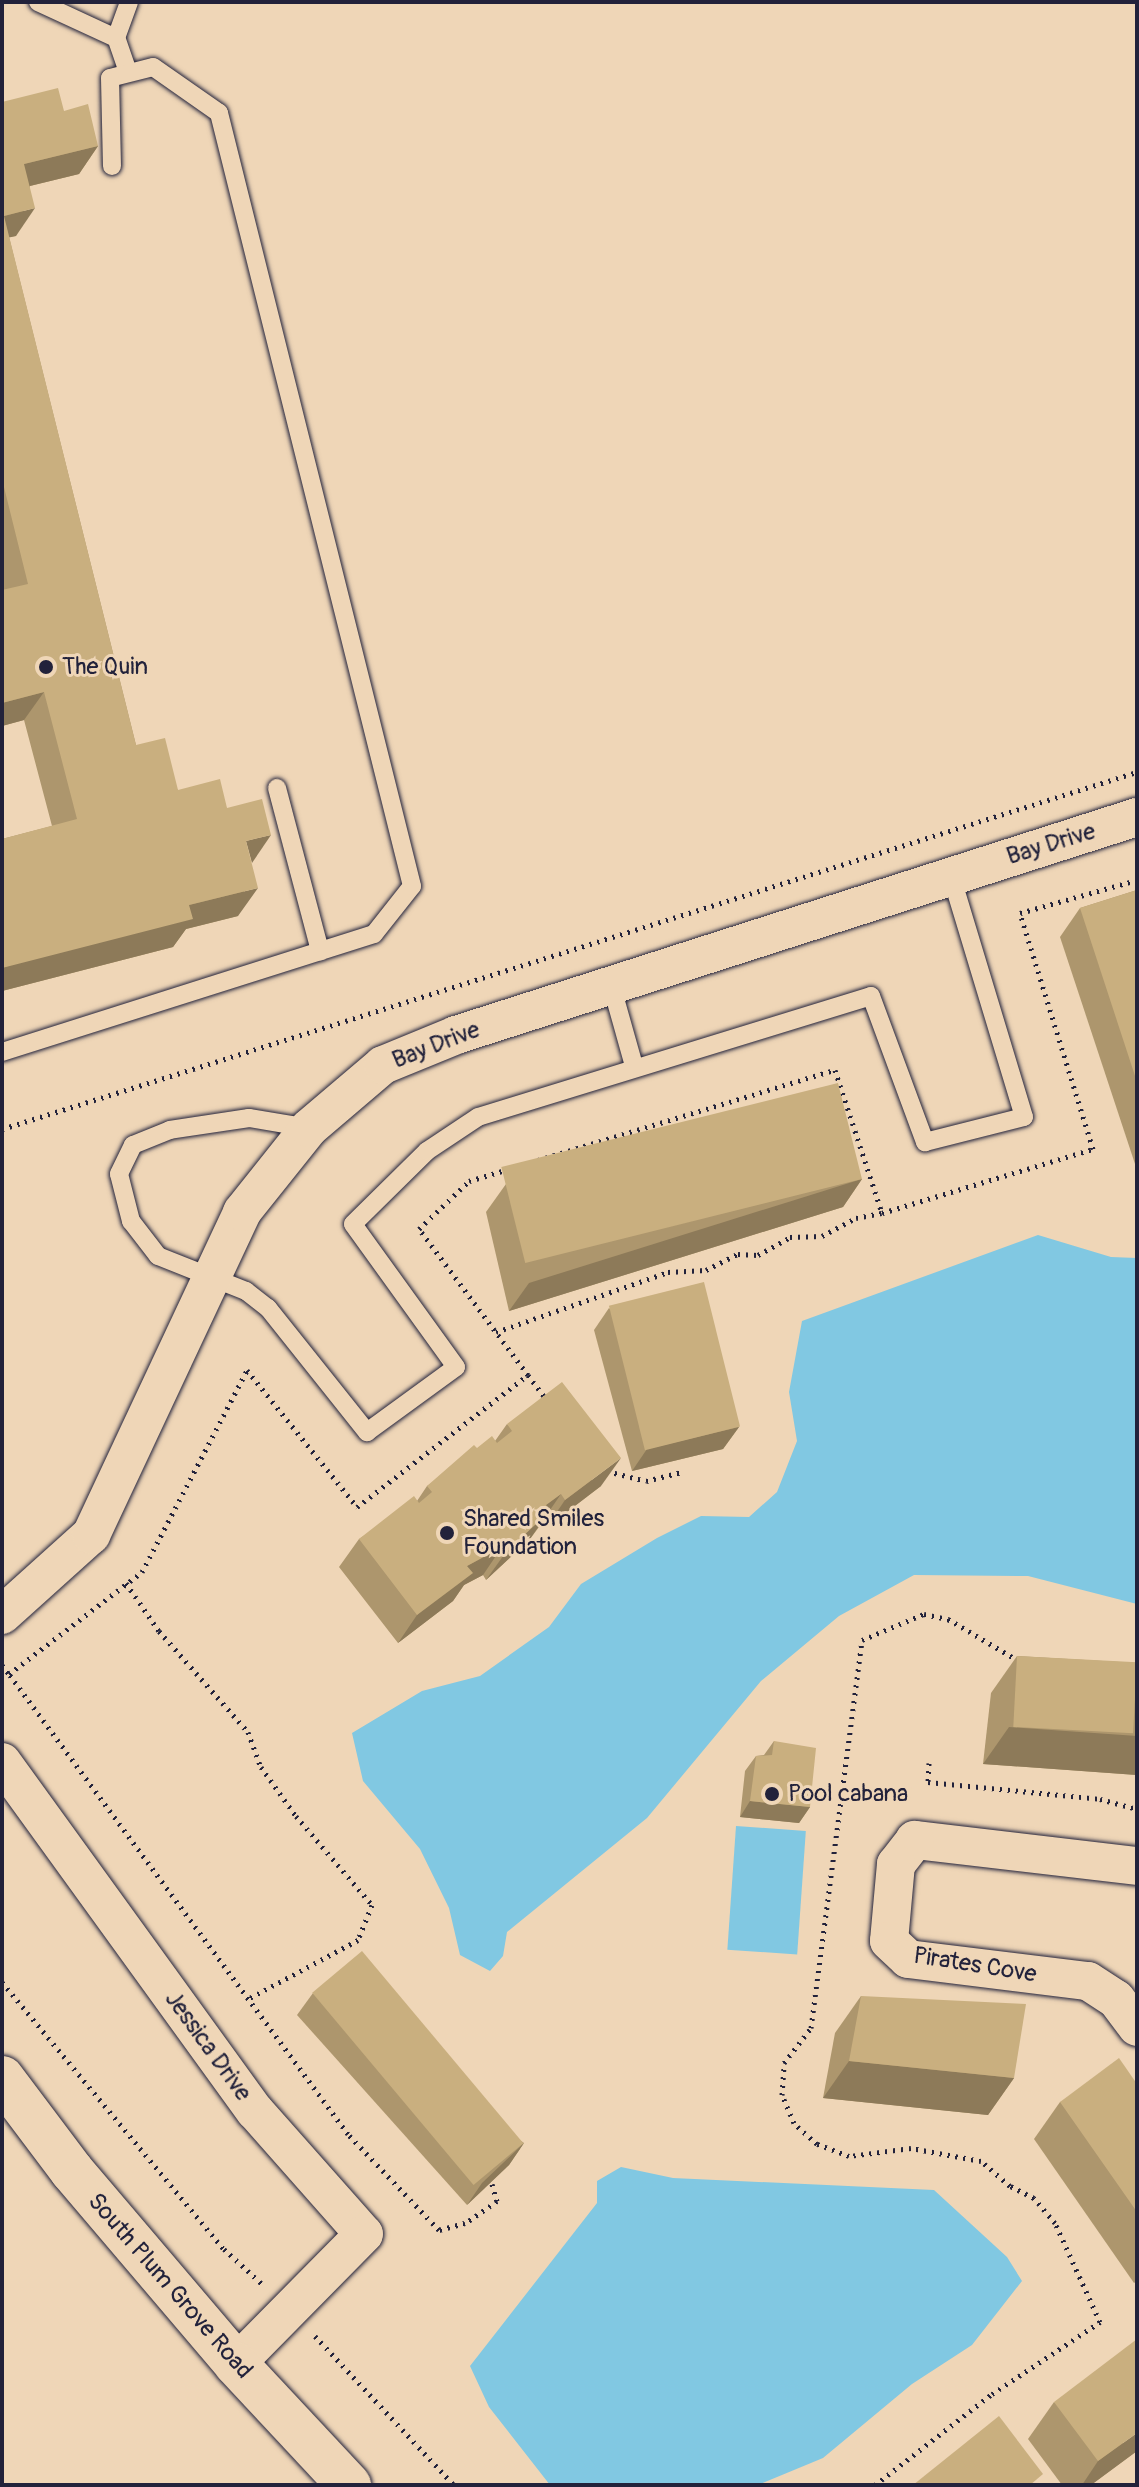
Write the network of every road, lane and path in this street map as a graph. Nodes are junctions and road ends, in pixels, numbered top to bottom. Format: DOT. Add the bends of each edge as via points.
graph roads {
  1 [pos="38,2"];
  2 [pos="129,2"];
  3 [pos="116,38"];
  4 [pos="128,72"];
  5 [pos="112,166"];
  6 [pos="1137,772"];
  7 [pos="277,788"];
  8 [pos="1137,817"];
  9 [pos="951,875"];
  10 [pos="1137,880"];
  11 [pos="320,951"];
  12 [pos="611,984"];
  13 [pos="2,1052"];
  14 [pos="634,1066"];
  15 [pos="309,1128"];
  16 [pos="2,1129"];
  17 [pos="882,1213"];
  18 [pos="214,1282"];
  19 [pos="496,1332"];
  20 [pos="528,1375"];
  21 [pos="557,1410"];
  22 [pos="599,1463"];
  23 [pos="682,1472"];
  24 [pos="126,1583"];
  25 [pos="2,1615"];
  26 [pos="1025,1664"];
  27 [pos="2,1665"];
  28 [pos="9,1674"];
  29 [pos="2,1762"];
  30 [pos="929,1763"];
  31 [pos="1137,1809"];
  32 [pos="1137,1866"];
  33 [pos="2,1982"];
  34 [pos="248,1999"];
  35 [pos="1137,2027"];
  36 [pos="2,2078"];
  37 [pos="492,2184"];
  38 [pos="290,2311"];
  39 [pos="236,2364"];
  40 [pos="349,2485"];
  41 [pos="454,2485"];
  42 [pos="875,2485"];
  1 -- 3 [label="lane"];
  2 -- 3 [label="lane"];
  3 -- 4 [label="lane"];
  4 -- 5 [label="lane" via="110,78"];
  4 -- 11 [label="lane" via="153,67 219,113 412,886 374,934"];
  6 -- 16 [label="path"];
  7 -- 11 [label="lane"];
  8 -- 9 [label="street, Bay Drive"];
  9 -- 12 [label="street, Bay Drive"];
  9 -- 14 [label="lane" via="1024,1117 925,1142 871,996"];
  10 -- 17 [label="path" via="1020,913 1093,1149"];
  11 -- 13 [label="lane"];
  12 -- 14 [label="lane"];
  12 -- 15 [label="street, Bay Drive" via="383,1065"];
  14 -- 18 [label="lane" via="478,1117 427,1151 353,1224 456,1367 367,1432 268,1308 246,1291"];
  15 -- 18 [label="street, Bay Drive" via="242,1212"];
  15 -- 18 [label="lane" via="249,1118 170,1130 133,1145 119,1174 131,1221 158,1256"];
  17 -- 19 [label="path" via="856,1218 822,1236 790,1237 758,1255 738,1254 706,1270 668,1272 634,1288 588,1298 557,1315"];
  17 -- 19 [label="path" via="835,1070 469,1181 419,1229"];
  18 -- 25 [label="street, Bay Drive" via="91,1535"];
  19 -- 20 [label="path"];
  20 -- 21 [label="path"];
  20 -- 24 [label="path" via="357,1507 247,1370 142,1572"];
  22 -- 23 [label="path" via="608,1473 646,1481"];
  24 -- 28 [label="path"];
  24 -- 34 [label="path" via="159,1631 248,1732 261,1767 296,1816 372,1905 358,1940"];
  26 -- 42 [label="path" via="948,1619 924,1614 862,1640 811,2028 784,2063 782,2095 794,2123 817,2144 849,2156 911,2148 981,2161 1034,2198 1055,2223 1100,2322 992,2394"];
  27 -- 28 [label="path"];
  28 -- 34 [label="path"];
  29 -- 38 [label="street, Jessica Drive" via="255,2111 364,2234"];
  30 -- 31 [label="path" via="928,1782 1100,1799"];
  32 -- 35 [label="street, Pirates Cove" via="915,1840 896,1864 889,1941 908,1959 1088,1981 1116,1999"];
  33 -- 38 [label="path" via="224,2249"];
  34 -- 37 [label="path" via="348,2134 439,2230 465,2223 497,2201"];
  36 -- 39 [label="street, South Plum Grove Road" via="72,2171"];
  38 -- 39 [label="street"];
  38 -- 41 [label="path"];
  39 -- 40 [label="street, South Plum Grove Road"];
}
